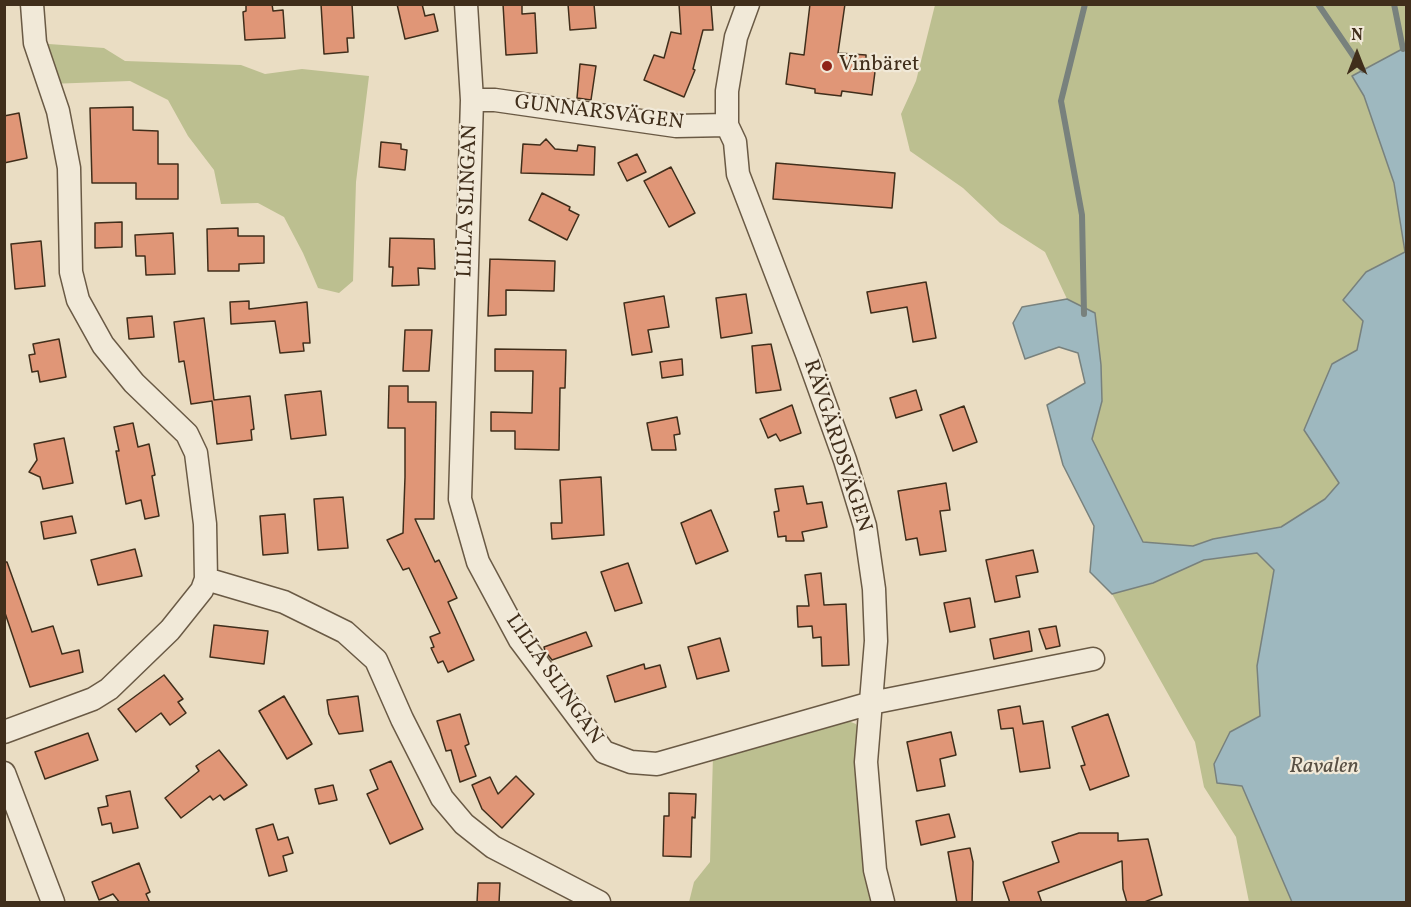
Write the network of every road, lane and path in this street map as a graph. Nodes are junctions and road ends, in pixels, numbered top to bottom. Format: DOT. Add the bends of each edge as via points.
graph roads {
  1 [pos="32,4"];
  2 [pos="466,4"];
  3 [pos="748,4"];
  4 [pos="472,100"];
  5 [pos="727,125"];
  6 [pos="206,579"];
  7 [pos="1093,659"];
  8 [pos="871,703"];
  9 [pos="4,732"];
  10 [pos="4,773"];
  11 [pos="591,901"];
  12 [pos="53,903"];
  13 [pos="883,903"];
  1 -- 6 [label="street" via="35,43 65,142 71,272 78,300 103,345 134,383 187,434 196,453 205,524"];
  2 -- 4 [label="street, LILLA SLINGAN"];
  3 -- 5 [label="street, RÄVGÄRDSVÄGEN" via="736,37 727,91"];
  4 -- 5 [label="street, GUNNARSVÄGEN" via="676,126"];
  4 -- 8 [label="street, LILLA SLINGAN" via="460,500 478,562 520,640 604,752 637,764 657,764"];
  5 -- 8 [label="street, RÄVGÄRDSVÄGEN" via="735,142 738,174 841,449 865,526 876,641"];
  6 -- 9 [label="street" via="202,590 170,630 109,689 93,699"];
  6 -- 11 [label="street" via="284,602 345,632 376,660 442,798 464,824 492,847"];
  7 -- 8 [label="street, LILLA SLINGAN"];
  8 -- 13 [label="street, RÄVGÄRDSVÄGEN" via="866,762 875,870"];
  10 -- 12 [label="street"];
}
